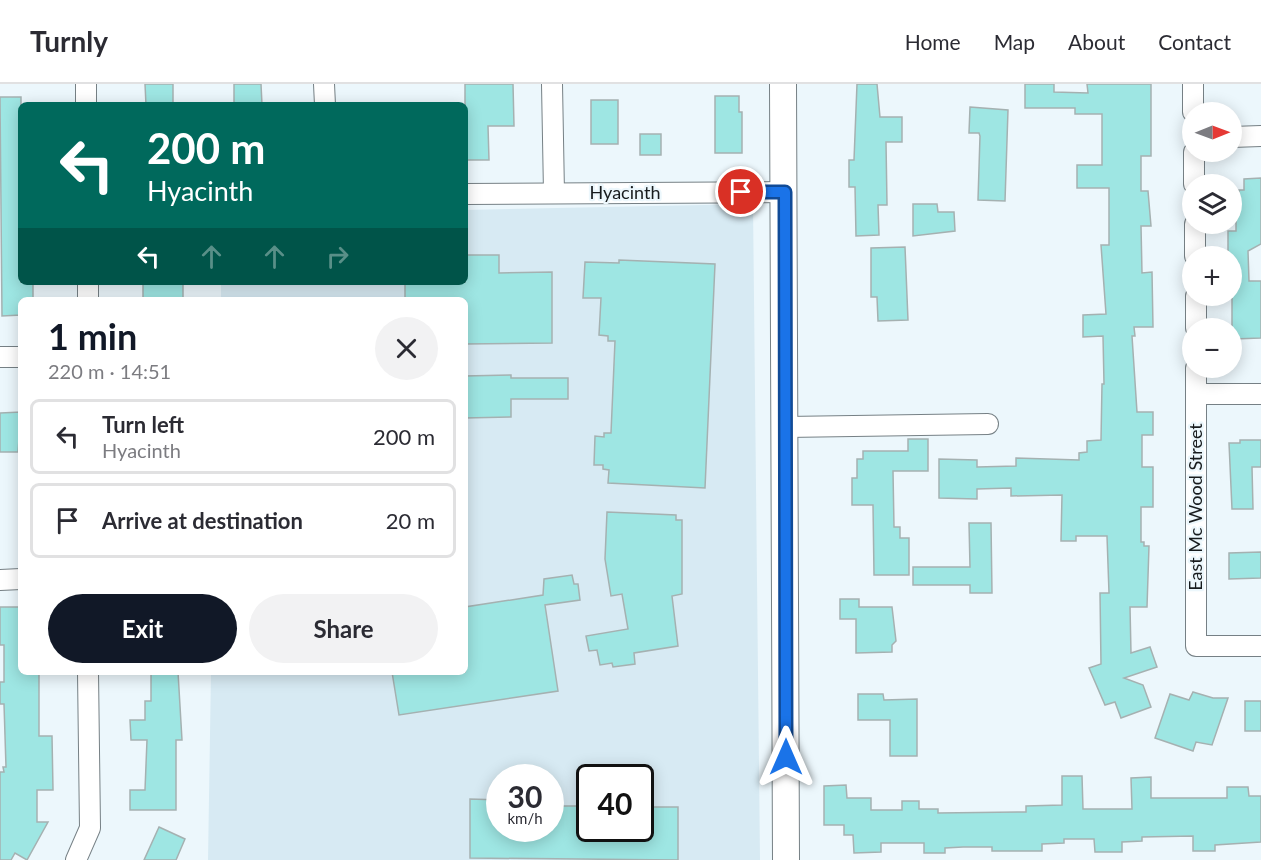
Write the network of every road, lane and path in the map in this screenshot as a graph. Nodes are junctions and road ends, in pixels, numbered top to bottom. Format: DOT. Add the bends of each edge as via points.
graph roads {
  1 [pos="86,84"];
  2 [pos="324,84"];
  3 [pos="552,84"];
  4 [pos="783,84"];
  5 [pos="1193,84"];
  6 [pos="86,102"];
  7 [pos="325,102"];
  8 [pos="1193,102"];
  9 [pos="1261,136"];
  10 [pos="1242,137"];
  11 [pos="785,192"];
  12 [pos="554,193"];
  13 [pos="468,194"];
  14 [pos="0,357"];
  15 [pos="18,357"];
  16 [pos="1196,378"];
  17 [pos="1197,394"];
  18 [pos="1261,394"];
  19 [pos="988,424"];
  20 [pos="786,427"];
  21 [pos="18,579"];
  22 [pos="0,580"];
  23 [pos="1261,646"];
  24 [pos="88,675"];
  25 [pos="76,860"];
  26 [pos="786,860"];
  1 -- 6 [label="street"];
  2 -- 7 [label="street"];
  3 -- 12 [label="street"];
  4 -- 11 [label="street"];
  5 -- 8 [label="street"];
  9 -- 10 [label="street"];
  11 -- 12 [label="street, Hyacinth"];
  11 -- 20 [label="street"];
  12 -- 13 [label="street, Hyacinth"];
  14 -- 15 [label="street"];
  16 -- 17 [label="street, East Mc Wood Street"];
  17 -- 18 [label="street"];
  17 -- 23 [label="street, East Mc Wood Street" via="1196,646"];
  19 -- 20 [label="street"];
  20 -- 26 [label="street"];
  21 -- 22 [label="street"];
  24 -- 25 [label="street" via="90,828"];
}
